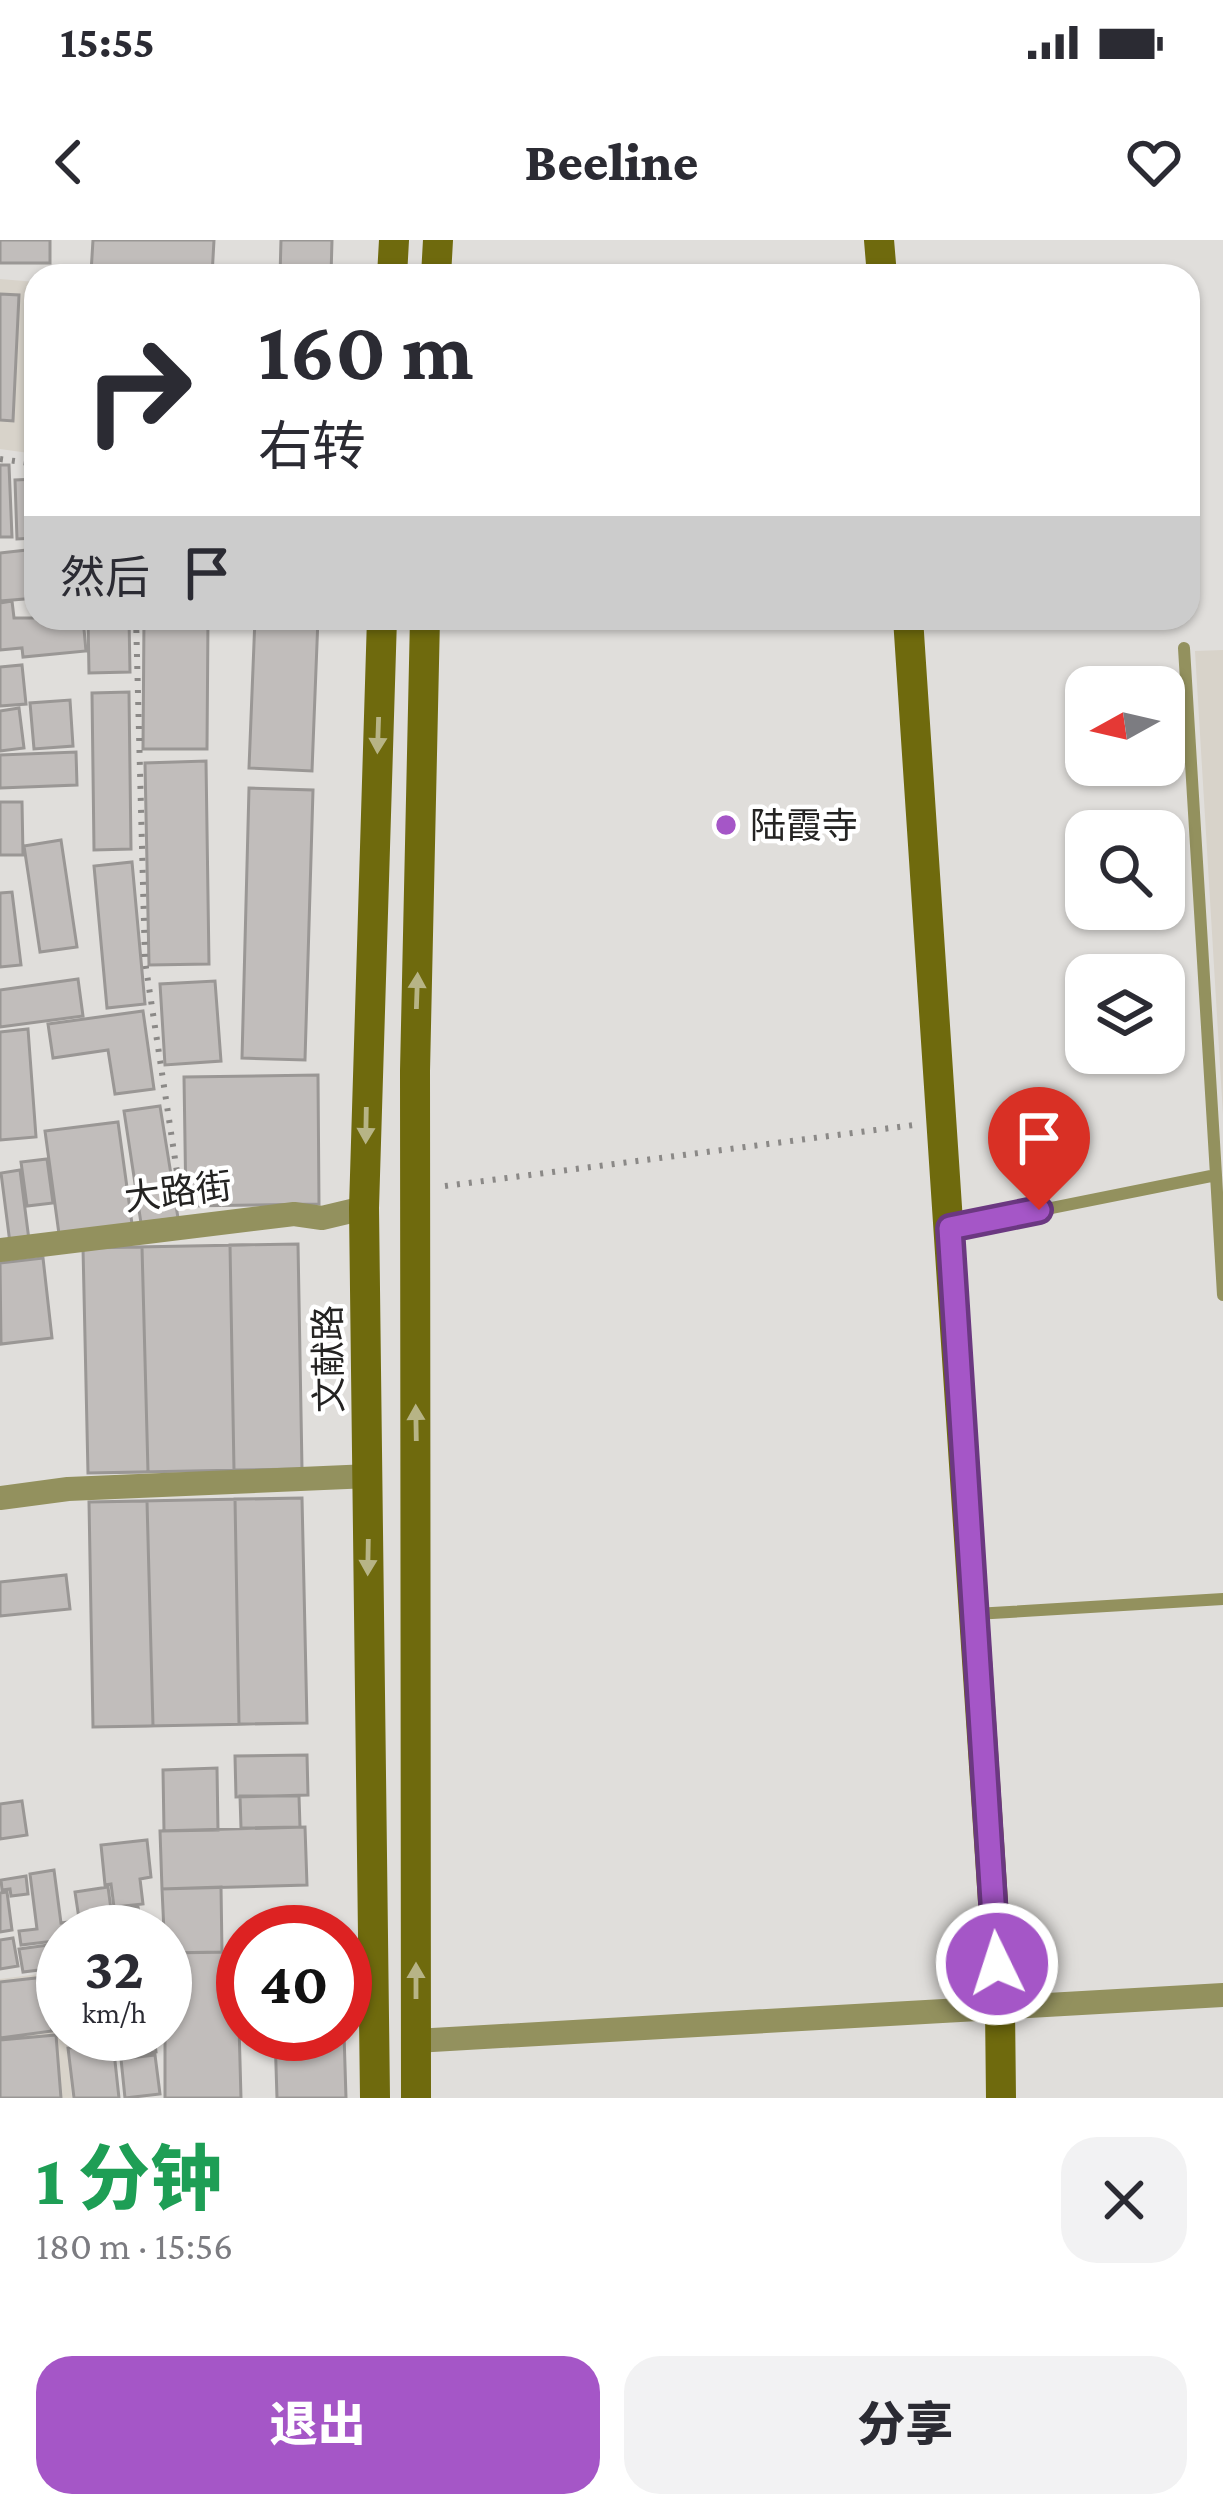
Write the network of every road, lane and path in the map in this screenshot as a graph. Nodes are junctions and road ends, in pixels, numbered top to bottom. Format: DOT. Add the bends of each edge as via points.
graph roads {
  1 [pos="136,630"];
  2 [pos="382,630"];
  3 [pos="425,630"];
  4 [pos="909,630"];
  5 [pos="1184,647"];
  6 [pos="941,1121"];
  7 [pos="1216,1175"];
  8 [pos="415,1190"];
  9 [pos="364,1208"];
  10 [pos="185,1226"];
  11 [pos="950,1228"];
  12 [pos="0,1250"];
  13 [pos="1223,1295"];
  14 [pos="370,1476"];
  15 [pos="0,1498"];
  16 [pos="1223,1598"];
  17 [pos="975,1614"];
  18 [pos="1223,1995"];
  19 [pos="1000,2008"];
  20 [pos="415,2041"];
  21 [pos="375,2098"];
  22 [pos="416,2098"];
  23 [pos="1001,2098"];
  1 -- 10 [label="path" via="145,961"];
  2 -- 9 [label="main road, 文献路, one-way"];
  8 -- 3 [label="main road, one-way"];
  4 -- 6 [label="main road"];
  5 -- 7 [label="lane"];
  6 -- 8 [label="path"];
  6 -- 11 [label="main road"];
  7 -- 11 [label="lane"];
  7 -- 13 [label="lane"];
  20 -- 8 [label="main road, one-way"];
  9 -- 10 [label="street, 大路街"];
  9 -- 14 [label="main road, 文献路"];
  10 -- 12 [label="street, 大路街"];
  11 -- 17 [label="main road"];
  14 -- 15 [label="street"];
  14 -- 21 [label="main road, 文献路, one-way"];
  16 -- 17 [label="lane"];
  17 -- 19 [label="main road"];
  18 -- 19 [label="street"];
  19 -- 20 [label="street"];
  19 -- 23 [label="main road"];
  20 -- 22 [label="main road"];
}
